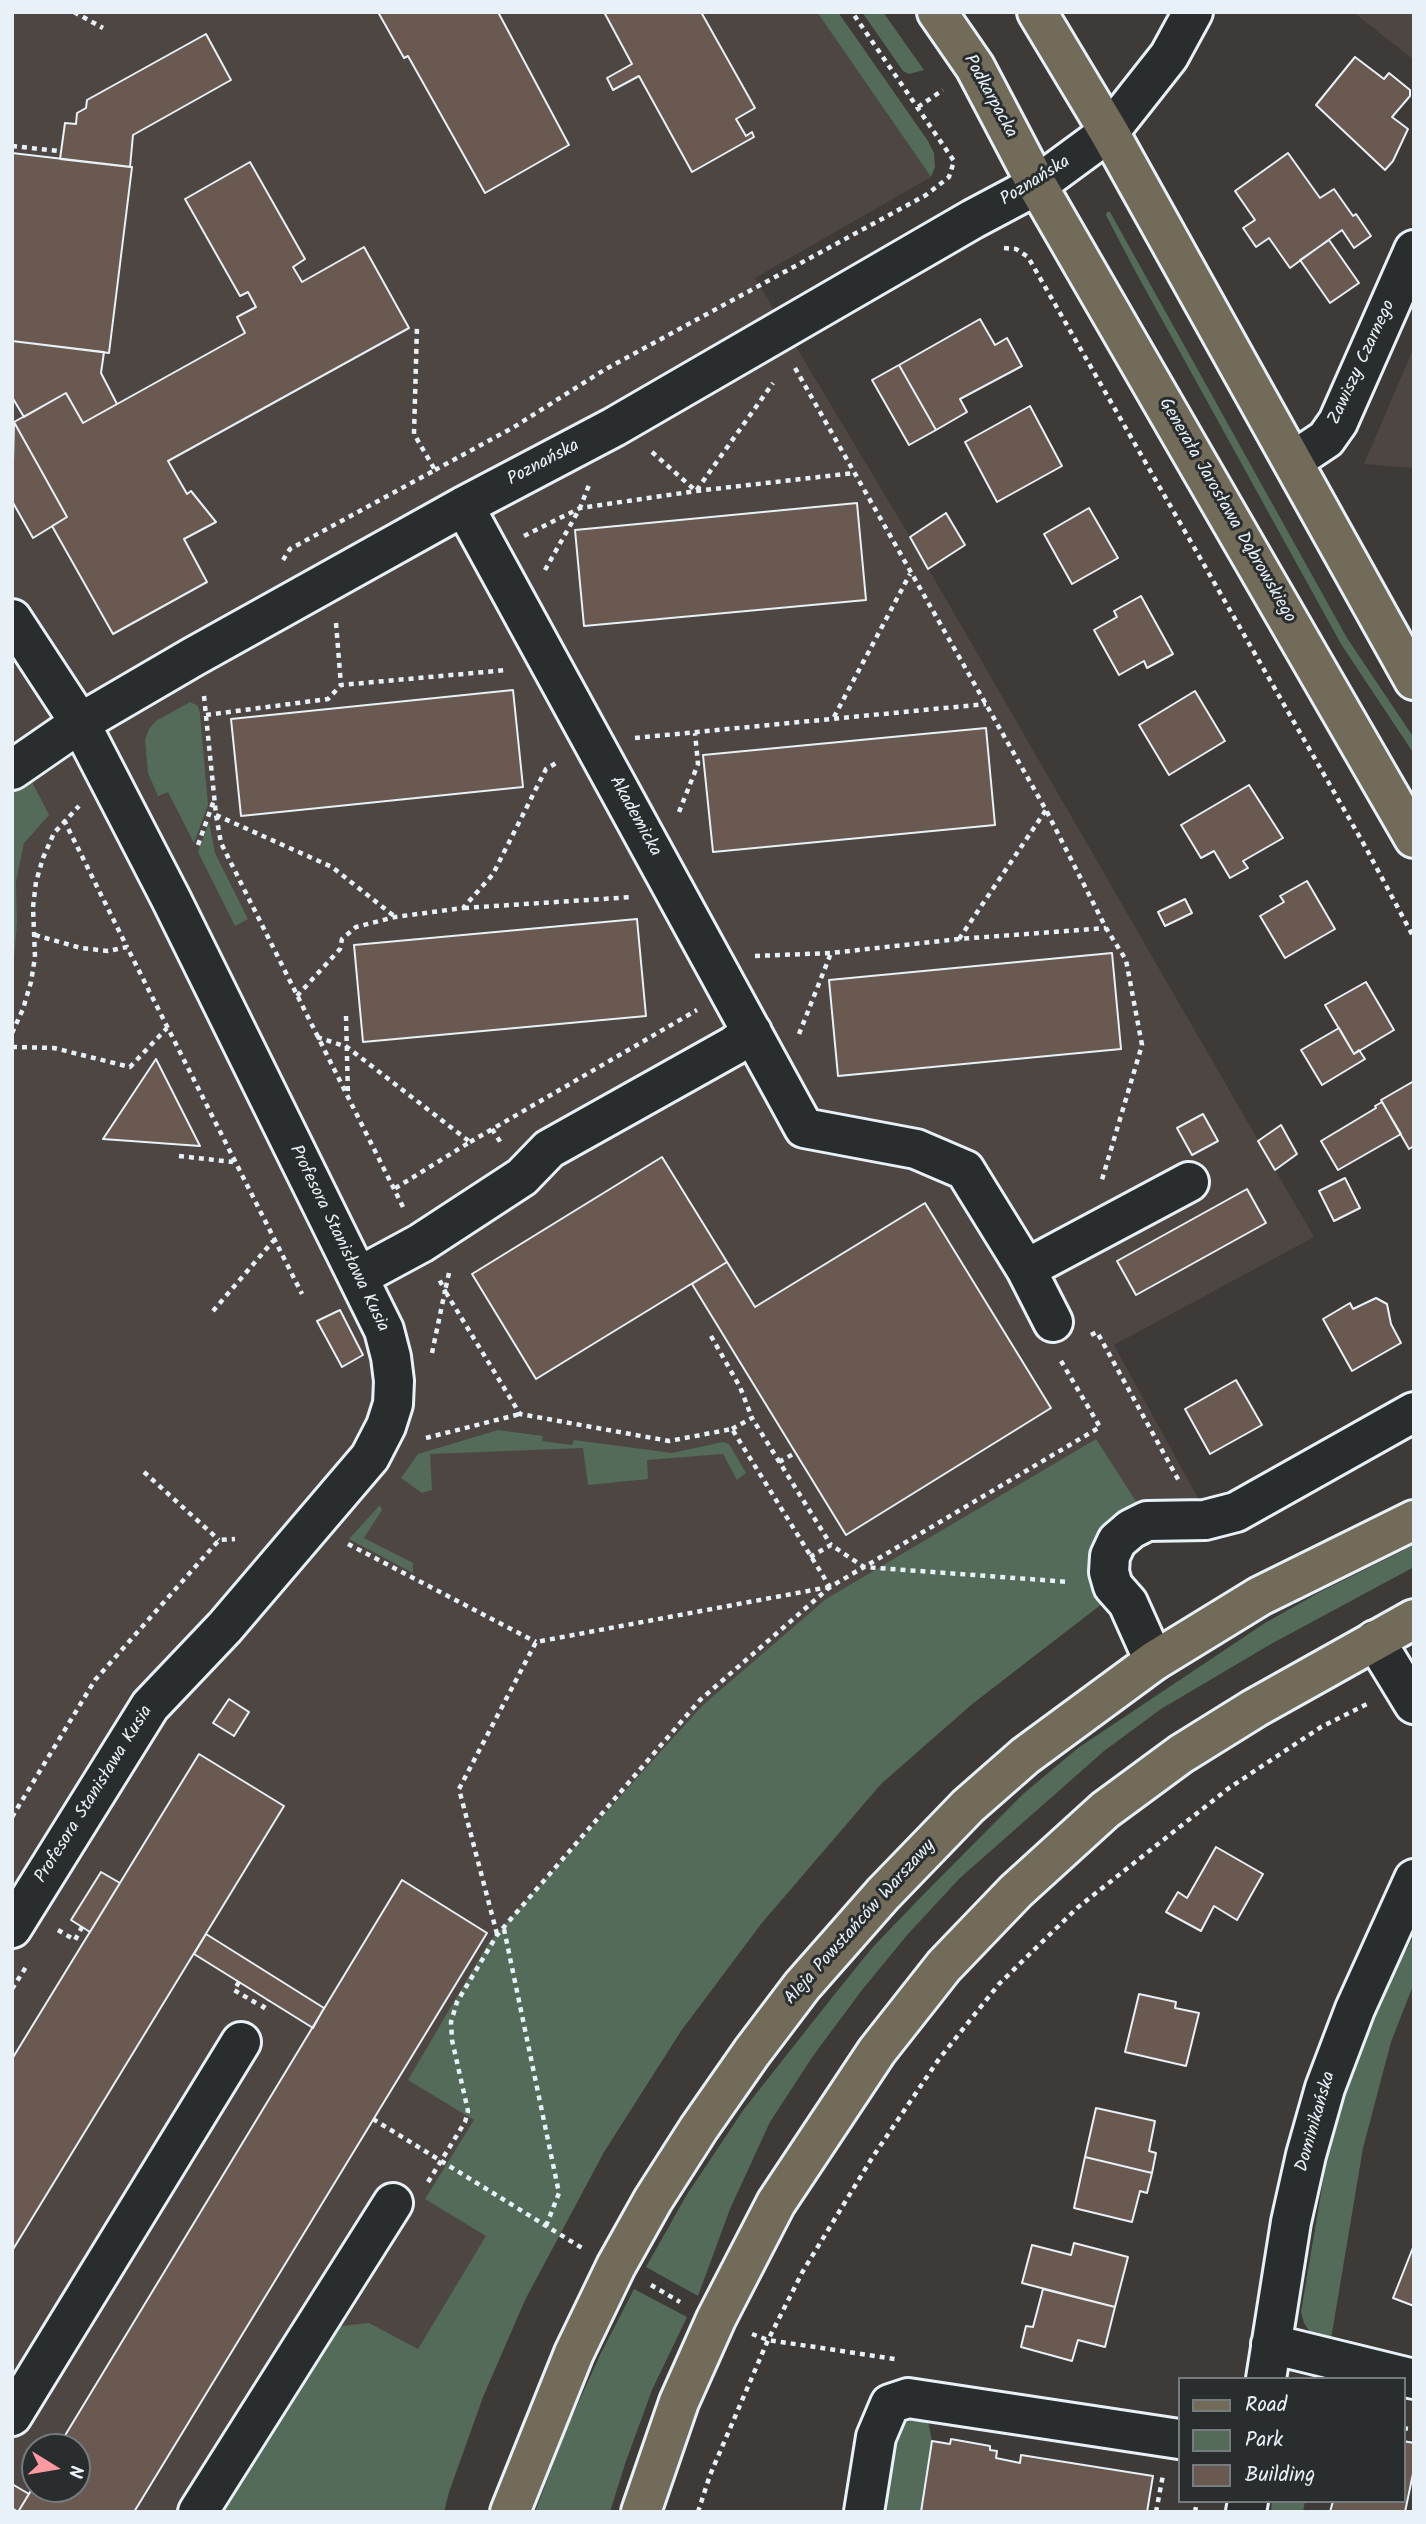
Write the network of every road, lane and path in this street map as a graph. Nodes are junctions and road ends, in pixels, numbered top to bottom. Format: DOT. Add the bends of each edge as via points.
graph roads {
  1 [pos="74,12"];
  2 [pos="852,12"];
  3 [pos="937,12"];
  4 [pos="1037,12"];
  5 [pos="1194,12"];
  6 [pos="103,28"];
  7 [pos="1109,132"];
  8 [pos="12,146"];
  9 [pos="59,151"];
  10 [pos="1037,185"];
  11 [pos="1001,248"];
  12 [pos="1414,250"];
  13 [pos="417,326"];
  14 [pos="790,360"];
  15 [pos="775,382"];
  16 [pos="647,448"];
  17 [pos="1293,461"];
  18 [pos="435,470"];
  19 [pos="853,473"];
  20 [pos="590,484"];
  21 [pos="696,491"];
  22 [pos="464,506"];
  23 [pos="580,508"];
  24 [pos="515,540"];
  25 [pos="278,569"];
  26 [pos="911,573"];
  27 [pos="333,580"];
  28 [pos="522,612"];
  29 [pos="12,619"];
  30 [pos="551,667"];
  31 [pos="1414,680"];
  32 [pos="341,685"];
  33 [pos="193,697"];
  34 [pos="986,704"];
  35 [pos="206,715"];
  36 [pos="834,717"];
  37 [pos="80,723"];
  38 [pos="695,733"];
  39 [pos="592,742"];
  40 [pos="12,770"];
  41 [pos="115,787"];
  42 [pos="214,799"];
  43 [pos="1046,810"];
  44 [pos="216,815"];
  45 [pos="64,820"];
  46 [pos="1414,838"];
  47 [pos="198,845"];
  48 [pos="667,878"];
  49 [pos="463,908"];
  50 [pos="395,917"];
  51 [pos="1106,928"];
  52 [pos="35,935"];
  53 [pos="1414,938"];
  54 [pos="958,939"];
  55 [pos="127,947"];
  56 [pos="831,953"];
  57 [pos="711,958"];
  58 [pos="730,992"];
  59 [pos="297,996"];
  60 [pos="346,1016"];
  61 [pos="167,1028"];
  62 [pos="752,1032"];
  63 [pos="12,1033"];
  64 [pos="317,1037"];
  65 [pos="12,1047"];
  66 [pos="347,1047"];
  67 [pos="779,1082"];
  68 [pos="348,1098"];
  69 [pos="492,1129"];
  70 [pos="470,1142"];
  71 [pos="179,1156"];
  72 [pos="234,1162"];
  73 [pos="522,1177"];
  74 [pos="1189,1182"];
  75 [pos="394,1189"];
  76 [pos="1085,1238"];
  77 [pos="274,1240"];
  78 [pos="436,1254"];
  79 [pos="1026,1269"];
  80 [pos="358,1277"];
  81 [pos="445,1291"];
  82 [pos="302,1294"];
  83 [pos="213,1311"];
  84 [pos="1053,1322"];
  85 [pos="710,1336"];
  86 [pos="1087,1338"];
  87 [pos="432,1356"];
  88 [pos="1414,1412"];
  89 [pos="520,1414"];
  90 [pos="752,1418"];
  91 [pos="732,1429"];
  92 [pos="415,1441"];
  93 [pos="795,1453"];
  94 [pos="779,1462"];
  95 [pos="144,1472"];
  96 [pos="1196,1519"];
  97 [pos="1414,1520"];
  98 [pos="336,1538"];
  99 [pos="235,1539"];
  100 [pos="219,1540"];
  101 [pos="831,1545"];
  102 [pos="810,1558"];
  103 [pos="864,1567"];
  104 [pos="1113,1586"];
  105 [pos="830,1587"];
  106 [pos="1414,1619"];
  107 [pos="1375,1640"];
  108 [pos="536,1642"];
  109 [pos="1154,1661"];
  110 [pos="1408,1695"];
  111 [pos="12,1817"];
  112 [pos="1414,1879"];
  113 [pos="51,1925"];
  114 [pos="82,1927"];
  115 [pos="504,1928"];
  116 [pos="498,1935"];
  117 [pos="22,1943"];
  118 [pos="239,1982"];
  119 [pos="12,1989"];
  120 [pos="268,2000"];
  121 [pos="241,2042"];
  122 [pos="373,2119"];
  123 [pos="440,2161"];
  124 [pos="394,2203"];
  125 [pos="546,2226"];
  126 [pos="616,2266"];
  127 [pos="716,2319"];
  128 [pos="768,2340"];
  129 [pos="899,2359"];
  130 [pos="1269,2362"];
  131 [pos="1397,2377"];
  132 [pos="12,2417"];
  133 [pos="1178,2440"];
  134 [pos="198,2512"];
  135 [pos="510,2512"];
  136 [pos="641,2512"];
  137 [pos="698,2512"];
  138 [pos="864,2512"];
  1 -- 6 [label="path"];
  2 -- 18 [label="path" via="954,161 949,177 926,195 604,370"];
  3 -- 10 [label="main road, Podkarpacka" via="975,67"];
  4 -- 7 [label="main road"];
  5 -- 7 [label="street, Poznańska" via="1169,56"];
  7 -- 10 [label="street, Poznańska"];
  7 -- 17 [label="main road"];
  8 -- 9 [label="path"];
  10 -- 22 [label="street, Poznańska" via="603,433"];
  10 -- 46 [label="main road, Generała Jarosława Dąbrowskiego"];
  11 -- 53 [label="path" via="1016,249 1028,257"];
  12 -- 17 [label="street, Zawiszy Czarnego" via="1338,422 1326,439"];
  13 -- 18 [label="path" via="414,434"];
  14 -- 19 [label="path"];
  15 -- 21 [label="path"];
  16 -- 21 [label="path"];
  17 -- 31 [label="main road"];
  18 -- 25 [label="path" via="290,549"];
  19 -- 21 [label="path"];
  19 -- 26 [label="path"];
  20 -- 23 [label="path"];
  21 -- 23 [label="path"];
  22 -- 27 [label="street, Poznańska"];
  22 -- 28 [label="street, Akademicka"];
  23 -- 24 [label="path"];
  23 -- 28 [label="path"];
  26 -- 34 [label="path"];
  26 -- 36 [label="path"];
  27 -- 32 [label="path"];
  27 -- 37 [label="street, Poznańska"];
  28 -- 30 [label="street, Akademicka"];
  29 -- 37 [label="street"];
  30 -- 32 [label="path"];
  30 -- 39 [label="street, Akademicka"];
  32 -- 35 [label="path" via="328,699"];
  33 -- 35 [label="path" via="203,692"];
  34 -- 36 [label="path"];
  34 -- 43 [label="path"];
  35 -- 42 [label="path"];
  36 -- 38 [label="path"];
  37 -- 40 [label="street, Poznańska"];
  37 -- 41 [label="street, Profesora Stanisława Kusia"];
  38 -- 39 [label="path"];
  38 -- 48 [label="path" via="698,764"];
  39 -- 48 [label="street, Akademicka"];
  39 -- 49 [label="path" via="546,769 494,874"];
  41 -- 45 [label="path" via="76,807"];
  41 -- 80 [label="street, Profesora Stanisława Kusia"];
  42 -- 44 [label="path"];
  42 -- 47 [label="path"];
  43 -- 51 [label="path"];
  43 -- 54 [label="path"];
  44 -- 50 [label="path" via="332,867"];
  44 -- 59 [label="path" via="221,843"];
  45 -- 52 [label="path" via="48,845 36,882"];
  45 -- 55 [label="path"];
  48 -- 49 [label="path"];
  48 -- 57 [label="street, Akademicka"];
  49 -- 50 [label="path"];
  50 -- 59 [label="path" via="356,927"];
  51 -- 54 [label="path"];
  51 -- 76 [label="path" via="1126,960 1142,1045"];
  52 -- 55 [label="path" via="81,948"];
  52 -- 63 [label="path" via="31,982"];
  54 -- 56 [label="path"];
  55 -- 61 [label="path"];
  56 -- 57 [label="path"];
  56 -- 67 [label="path"];
  57 -- 58 [label="street, Akademicka"];
  58 -- 62 [label="street, Akademicka"];
  58 -- 69 [label="path"];
  59 -- 64 [label="path"];
  60 -- 66 [label="path"];
  61 -- 65 [label="path" via="130,1067 54,1048"];
  61 -- 72 [label="path"];
  62 -- 67 [label="street, Akademicka"];
  62 -- 73 [label="street" via="549,1149"];
  64 -- 66 [label="path"];
  64 -- 68 [label="path"];
  66 -- 68 [label="path"];
  66 -- 70 [label="path"];
  67 -- 79 [label="street, Akademicka" via="804,1128 916,1149 965,1170"];
  68 -- 75 [label="path"];
  69 -- 70 [label="path"];
  69 -- 73 [label="path"];
  70 -- 75 [label="path"];
  71 -- 72 [label="path"];
  72 -- 77 [label="path"];
  73 -- 78 [label="street"];
  74 -- 76 [label="street"];
  75 -- 78 [label="path"];
  76 -- 79 [label="street"];
  77 -- 82 [label="path"];
  77 -- 83 [label="path"];
  78 -- 80 [label="street"];
  78 -- 81 [label="path"];
  78 -- 81 [label="path"];
  79 -- 84 [label="street"];
  80 -- 117 [label="street, Profesora Stanisława Kusia" via="384,1330 391,1357 393,1404 380,1442 225,1627 150,1706"];
  81 -- 87 [label="path"];
  81 -- 89 [label="path"];
  84 -- 103 [label="path" via="1058,1354 1100,1427"];
  85 -- 90 [label="path"];
  86 -- 96 [label="path" via="1097,1332"];
  88 -- 96 [label="street" via="1236,1513"];
  89 -- 91 [label="path" via="669,1441"];
  89 -- 92 [label="path"];
  90 -- 91 [label="path"];
  90 -- 94 [label="path"];
  91 -- 102 [label="path"];
  93 -- 94 [label="path"];
  94 -- 101 [label="path"];
  95 -- 100 [label="path"];
  96 -- 104 [label="street" via="1147,1521 1131,1529 1117,1541 1110,1556"];
  97 -- 109 [label="main road, Aleja Powstańców Warszawy" via="1260,1596"];
  98 -- 108 [label="path"];
  99 -- 100 [label="path"];
  100 -- 111 [label="path" via="95,1681"];
  101 -- 102 [label="path"];
  101 -- 103 [label="path"];
  102 -- 105 [label="path"];
  103 -- 104 [label="path"];
  103 -- 105 [label="path"];
  104 -- 109 [label="street" via="1128,1603"];
  105 -- 108 [label="path"];
  105 -- 115 [label="path" via="700,1700"];
  106 -- 107 [label="main road"];
  107 -- 110 [label="street"];
  107 -- 127 [label="main road" via="1181,1754 1105,1810 1016,1891 944,1966 877,2051 776,2203"];
  108 -- 116 [label="path" via="459,1789"];
  109 -- 126 [label="main road, Aleja Powstańców Warszawy" via="1025,1756 968,1806 883,1894 802,1986 752,2052 699,2127"];
  110 -- 128 [label="path" via="1321,1727 1229,1788 1077,1908 999,1984 939,2059 872,2158 803,2271"];
  112 -- 130 [label="street, Dominikańska" via="1325,2088 1291,2222"];
  113 -- 114 [label="path" via="75,1940"];
  115 -- 116 [label="path"];
  115 -- 125 [label="path" via="559,2193"];
  116 -- 123 [label="path" via="457,2002 451,2022 468,2111"];
  117 -- 119 [label="path"];
  118 -- 120 [label="path" via="234,1990 262,2009"];
  121 -- 132 [label="street"];
  122 -- 123 [label="path"];
  123 -- 124 [label="path" via="421,2194"];
  123 -- 125 [label="path"];
  124 -- 134 [label="street"];
  125 -- 126 [label="path"];
  126 -- 127 [label="path"];
  126 -- 135 [label="main road, Aleja Powstańców Warszawy" via="574,2353"];
  127 -- 128 [label="path"];
  127 -- 136 [label="main road" via="679,2403"];
  128 -- 129 [label="path"];
  128 -- 137 [label="path"];
  130 -- 131 [label="street"];
  133 -- 138 [label="street" via="908,2398 890,2404 876,2437"];
}
